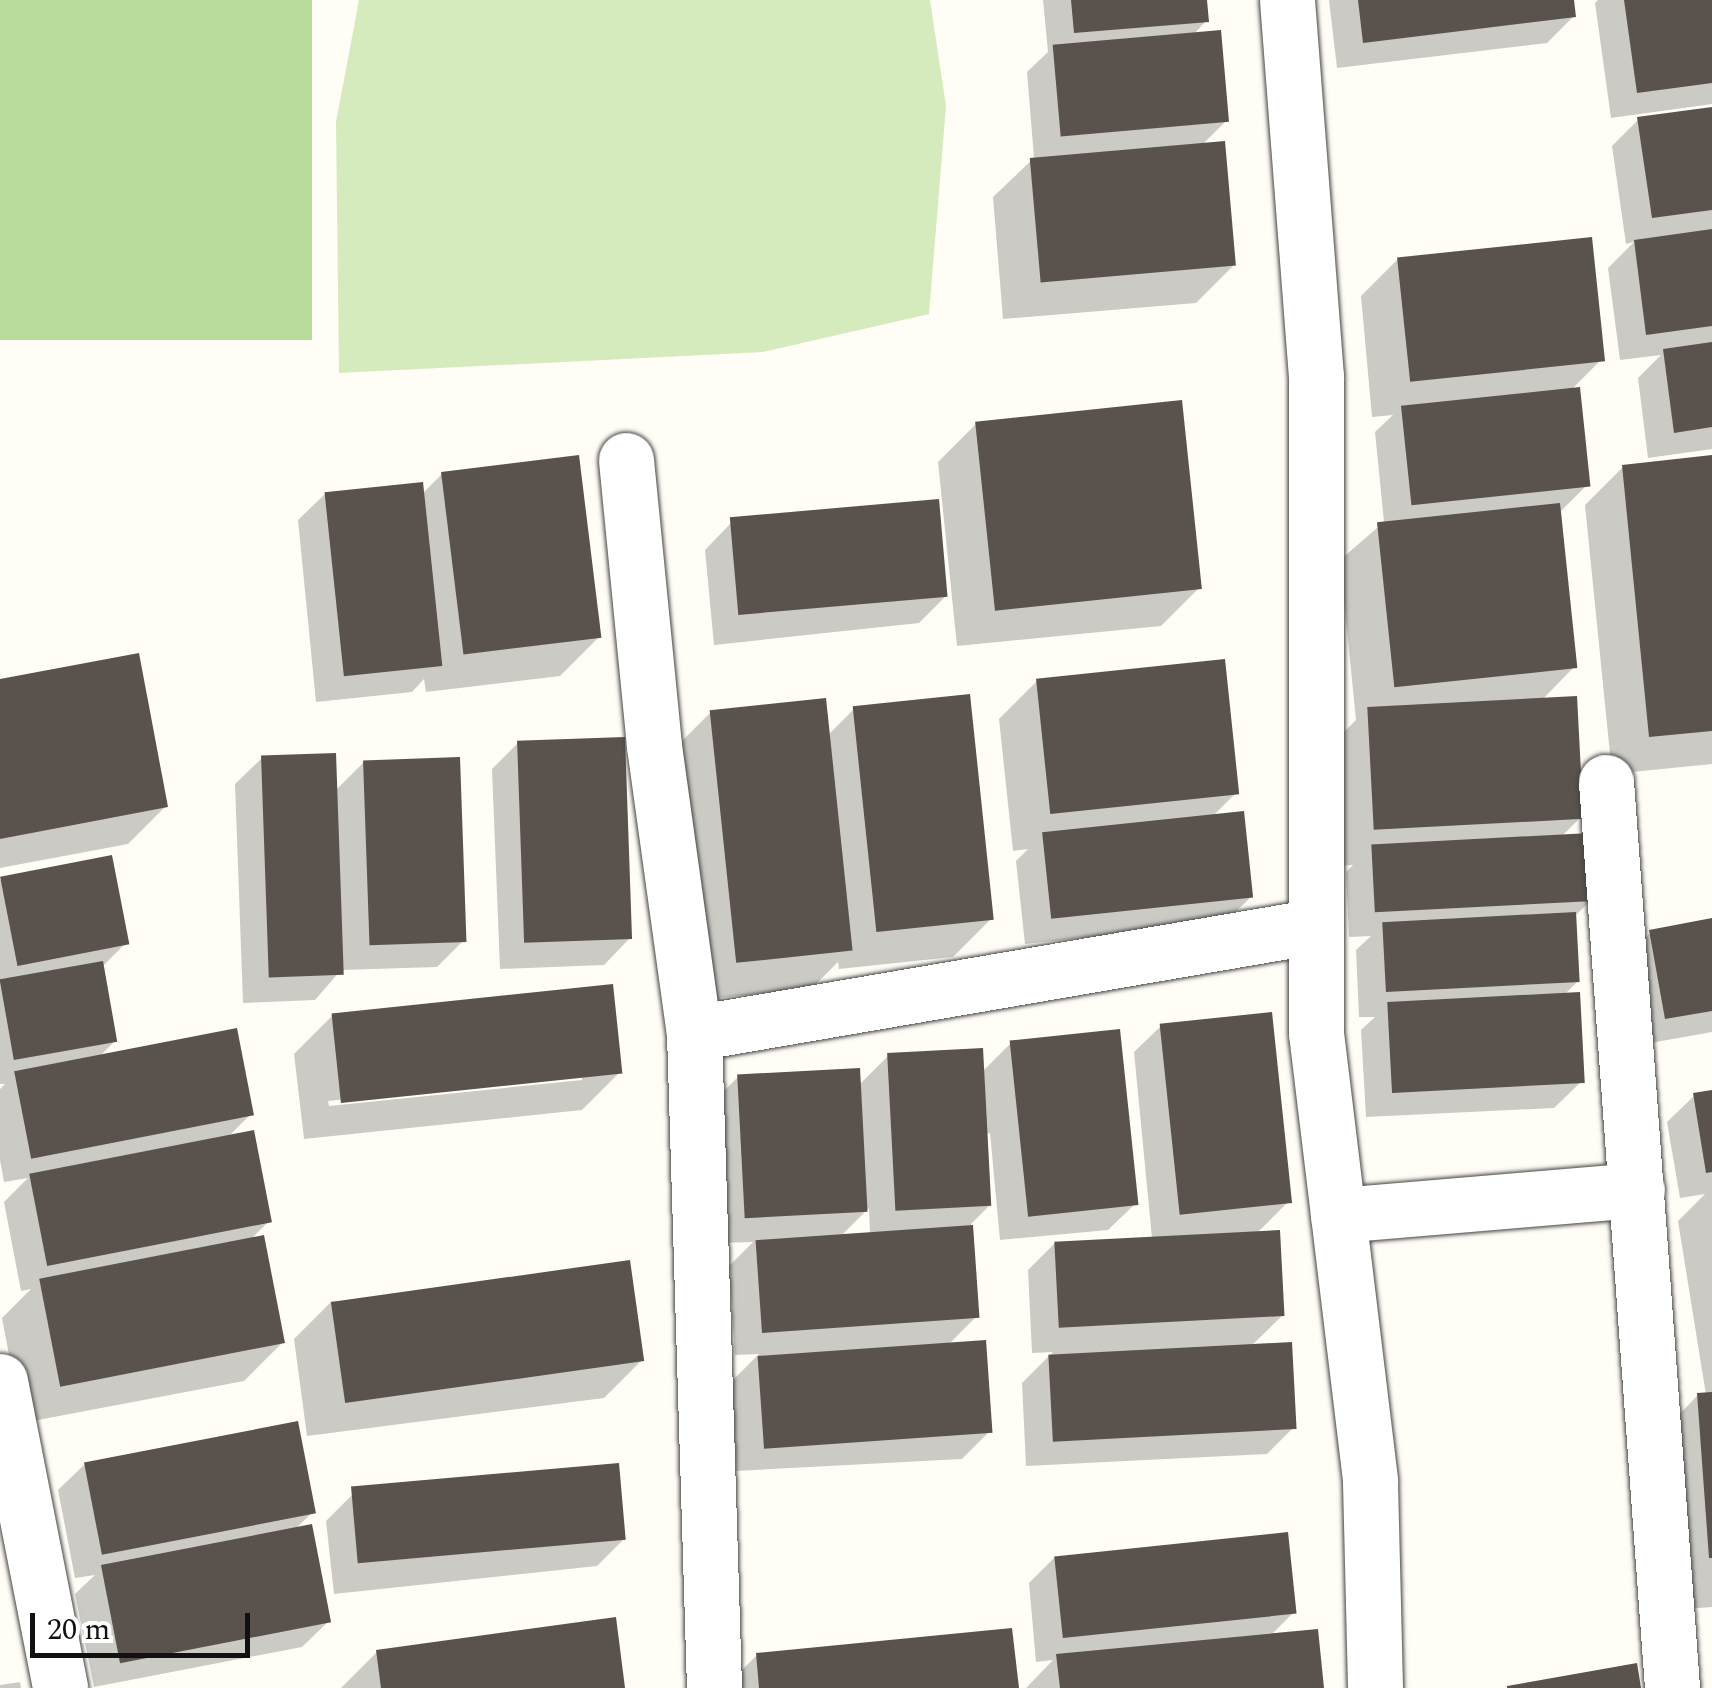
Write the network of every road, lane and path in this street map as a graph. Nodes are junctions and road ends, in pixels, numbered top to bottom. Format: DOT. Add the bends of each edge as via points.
graph roads {
  1 [pos="1287,0"];
  2 [pos="626,460"];
  3 [pos="1606,782"];
  4 [pos="1316,926"];
  5 [pos="694,1034"];
  6 [pos="1637,1190"];
  7 [pos="1338,1215"];
  8 [pos="0,1381"];
  9 [pos="60,1688"];
  10 [pos="714,1688"];
  11 [pos="1375,1688"];
  12 [pos="1672,1688"];
  1 -- 4 [label="street" via="1316,376"];
  2 -- 5 [label="street" via="654,746"];
  3 -- 6 [label="street"];
  4 -- 5 [label="street"];
  4 -- 7 [label="street" via="1316,1033"];
  5 -- 10 [label="street"];
  6 -- 7 [label="street"];
  6 -- 12 [label="street"];
  7 -- 11 [label="street" via="1370,1482"];
  8 -- 9 [label="street"];
}
